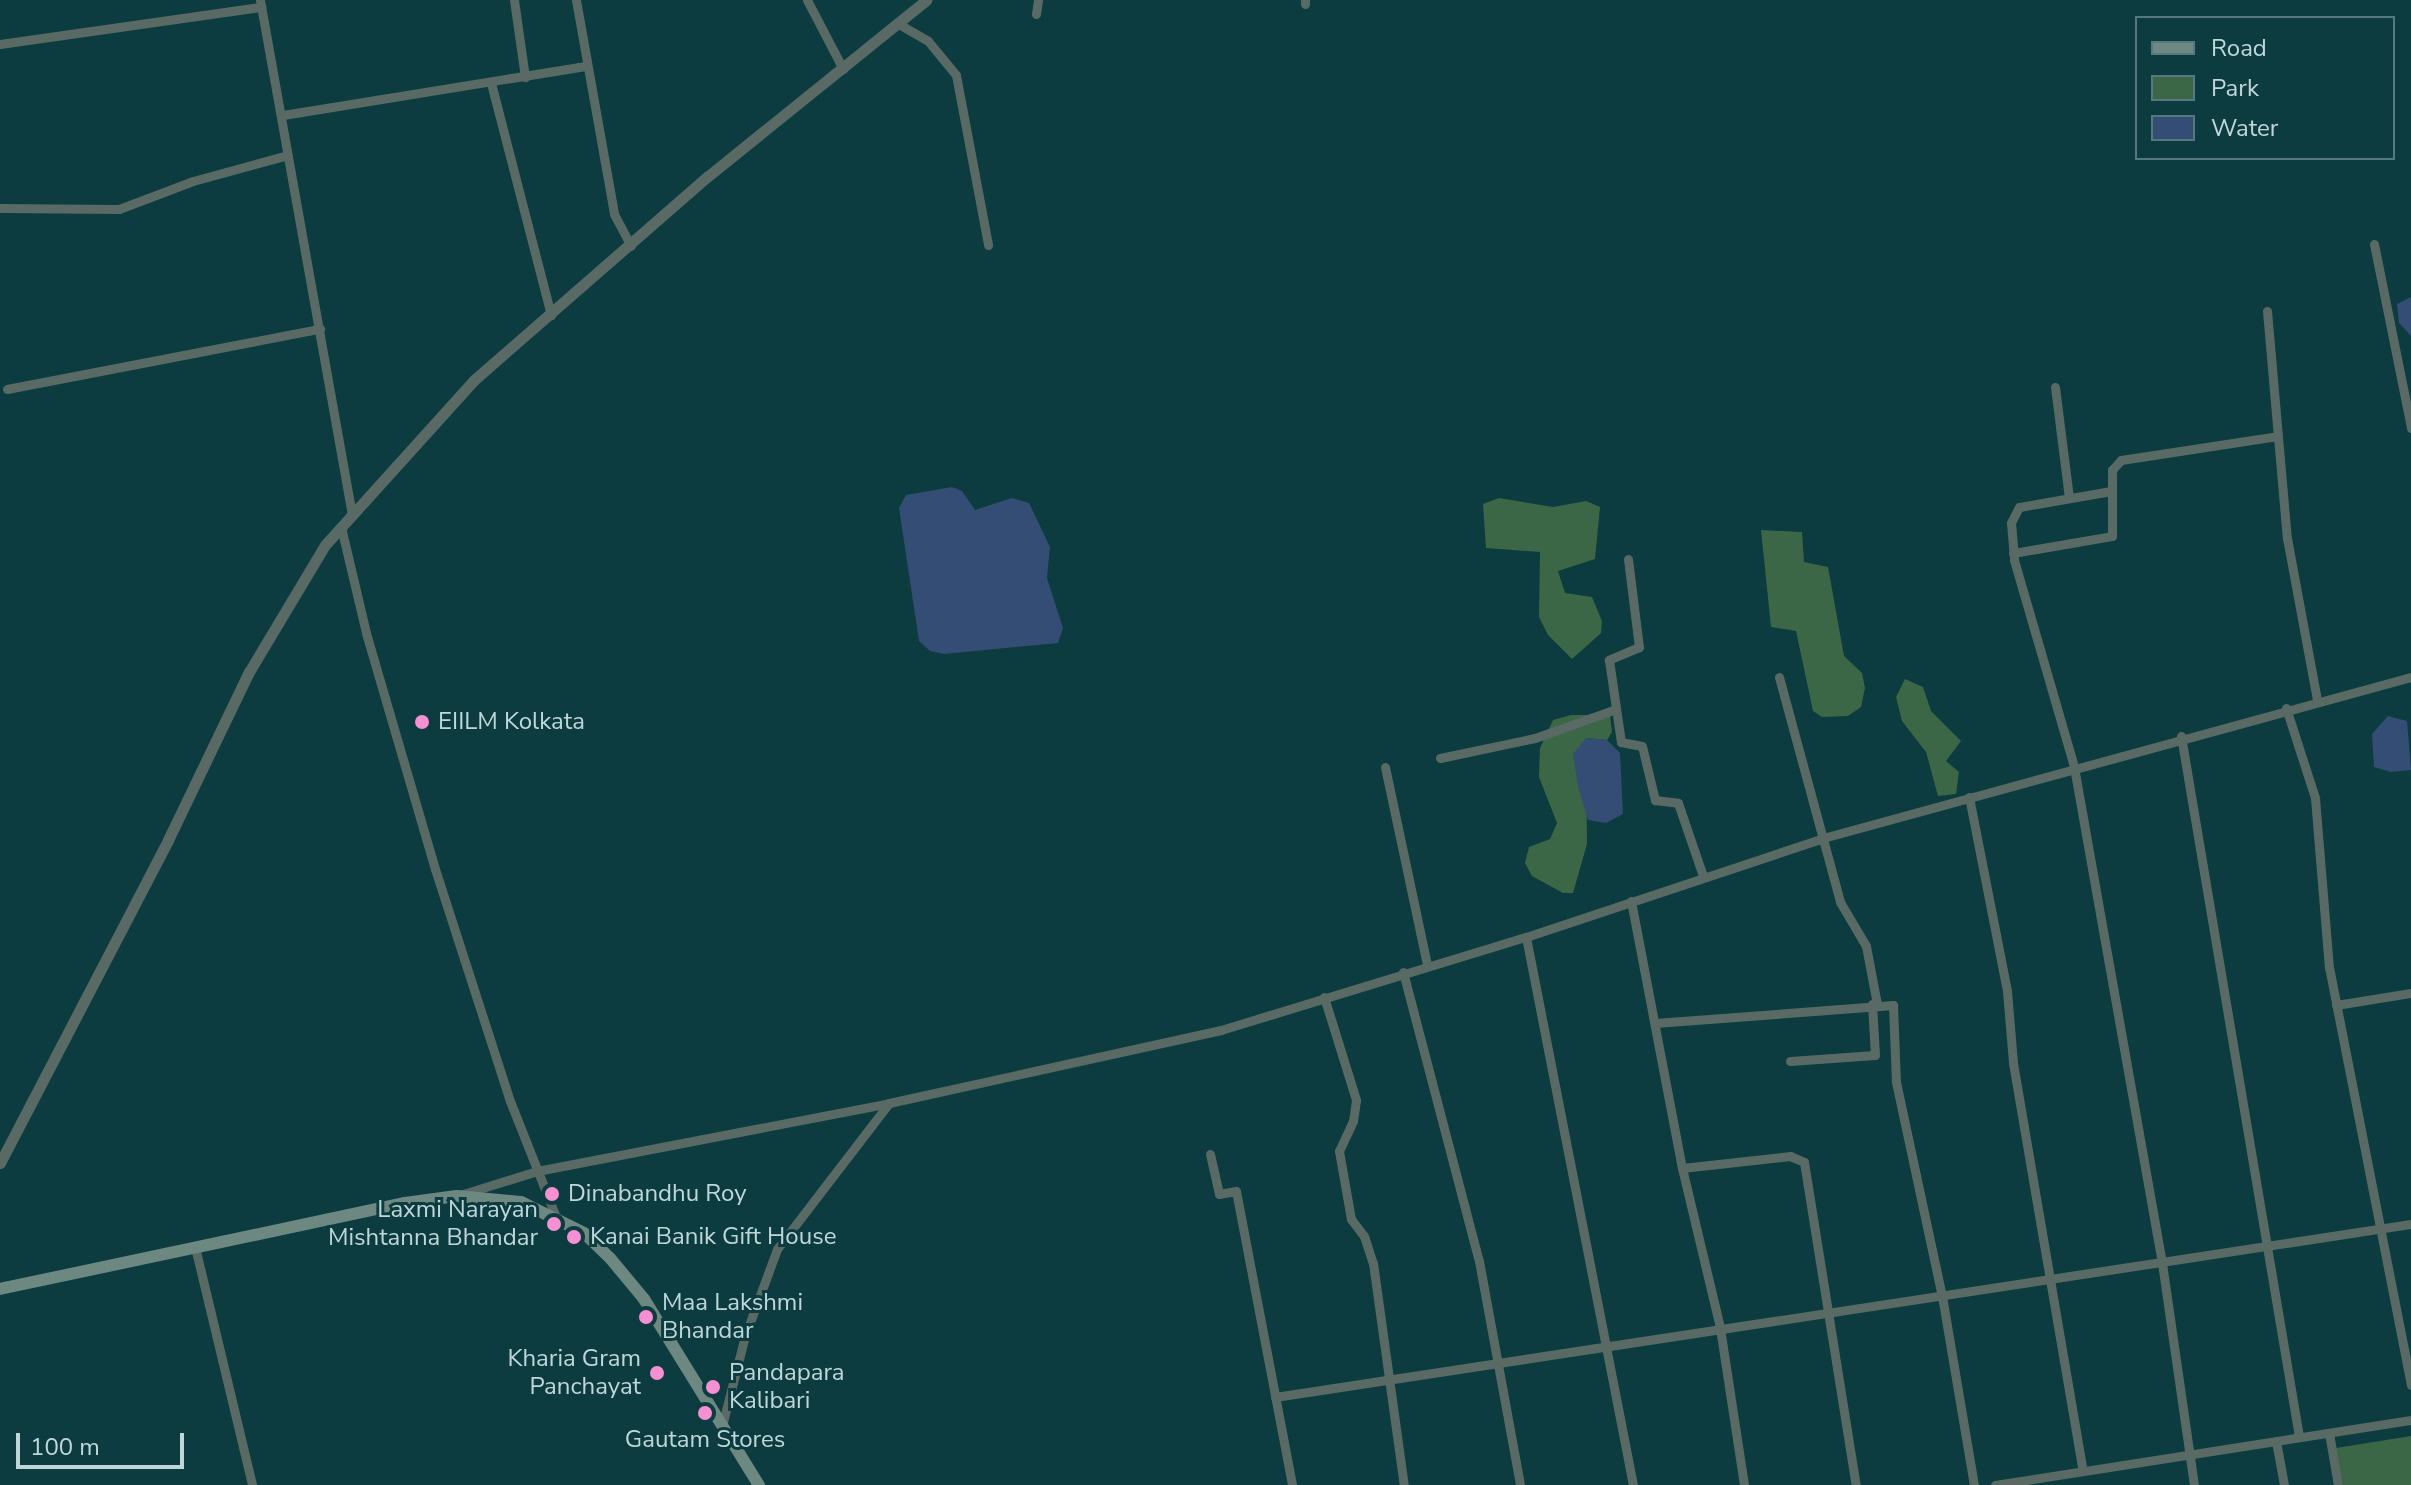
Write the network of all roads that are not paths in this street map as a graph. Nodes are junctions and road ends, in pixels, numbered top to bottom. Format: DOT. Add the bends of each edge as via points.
graph roads {
  1 [pos="514,0"];
  2 [pos="576,0"];
  3 [pos="807,0"];
  4 [pos="926,0"];
  5 [pos="1038,0"];
  6 [pos="261,4"];
  7 [pos="1036,14"];
  8 [pos="897,23"];
  9 [pos="0,44"];
  10 [pos="587,66"];
  11 [pos="843,69"];
  12 [pos="525,77"];
  13 [pos="491,83"];
  14 [pos="283,115"];
  15 [pos="288,155"];
  16 [pos="0,208"];
  17 [pos="988,240"];
  18 [pos="2374,244"];
  19 [pos="631,246"];
  20 [pos="2267,311"];
  21 [pos="551,315"];
  22 [pos="320,329"];
  23 [pos="2055,387"];
  24 [pos="7,389"];
  25 [pos="2411,428"];
  26 [pos="2277,436"];
  27 [pos="2111,491"];
  28 [pos="2069,498"];
  29 [pos="352,515"];
  30 [pos="341,527"];
  31 [pos="2013,553"];
  32 [pos="1628,559"];
  33 [pos="1779,677"];
  34 [pos="2411,677"];
  35 [pos="2317,700"];
  36 [pos="2286,708"];
  37 [pos="1616,709"];
  38 [pos="2181,736"];
  39 [pos="1440,758"];
  40 [pos="1385,767"];
  41 [pos="2074,767"];
  42 [pos="1969,797"];
  43 [pos="1823,838"];
  44 [pos="1703,876"];
  45 [pos="1631,901"];
  46 [pos="1526,937"];
  47 [pos="1427,964"];
  48 [pos="1403,972"];
  49 [pos="2411,993"];
  50 [pos="1324,997"];
  51 [pos="1875,1004"];
  52 [pos="2336,1005"];
  53 [pos="1655,1023"];
  54 [pos="1790,1061"];
  55 [pos="889,1103"];
  56 [pos="1210,1154"];
  57 [pos="0,1163"];
  58 [pos="1682,1168"];
  59 [pos="537,1171"];
  60 [pos="457,1196"];
  61 [pos="556,1217"];
  62 [pos="2411,1224"];
  63 [pos="2383,1229"];
  64 [pos="195,1247"];
  65 [pos="2267,1249"];
  66 [pos="2162,1263"];
  67 [pos="2051,1280"];
  68 [pos="0,1289"];
  69 [pos="1942,1296"];
  70 [pos="1830,1313"];
  71 [pos="1720,1328"];
  72 [pos="1609,1346"];
  73 [pos="1500,1365"];
  74 [pos="1389,1381"];
  75 [pos="2411,1385"];
  76 [pos="1275,1397"];
  77 [pos="2411,1420"];
  78 [pos="722,1426"];
  79 [pos="2329,1433"];
  80 [pos="2299,1437"];
  81 [pos="2276,1441"];
  82 [pos="2189,1454"];
  83 [pos="2083,1471"];
  84 [pos="2053,1480"];
  85 [pos="757,1484"];
  86 [pos="252,1485"];
  87 [pos="1292,1485"];
  88 [pos="1404,1485"];
  89 [pos="1520,1485"];
  90 [pos="1633,1485"];
  91 [pos="1744,1485"];
  92 [pos="1856,1485"];
  93 [pos="1974,1485"];
  94 [pos="1995,1485"];
  95 [pos="2194,1485"];
  96 [pos="2284,1485"];
  97 [pos="2338,1485"];
  1 -- 12 [label="street"];
  2 -- 10 [label="street"];
  3 -- 11 [label="street"];
  4 -- 8 [label="street"];
  5 -- 7 [label="street"];
  6 -- 9 [label="street"];
  6 -- 14 [label="street"];
  8 -- 11 [label="street"];
  8 -- 17 [label="street" via="928,41 956,75"];
  10 -- 12 [label="street"];
  10 -- 19 [label="street" via="614,214"];
  11 -- 19 [label="street" via="707,177"];
  12 -- 13 [label="street"];
  13 -- 14 [label="street"];
  13 -- 21 [label="street"];
  14 -- 15 [label="street"];
  15 -- 16 [label="street" via="193,181 119,209"];
  15 -- 22 [label="street"];
  18 -- 25 [label="street"];
  19 -- 21 [label="street"];
  20 -- 26 [label="street"];
  21 -- 29 [label="street" via="474,380"];
  22 -- 24 [label="street"];
  22 -- 29 [label="street"];
  23 -- 28 [label="street"];
  26 -- 27 [label="street" via="2121,460 2112,470"];
  26 -- 35 [label="street" via="2287,538"];
  27 -- 28 [label="street"];
  27 -- 31 [label="street" via="2115,529 2106,540"];
  28 -- 31 [label="street" via="2014,511"];
  29 -- 30 [label="street"];
  30 -- 57 [label="street" via="249,672"];
  30 -- 59 [label="street" via="435,869"];
  31 -- 41 [label="street"];
  32 -- 37 [label="street" via="1639,647 1609,657"];
  33 -- 43 [label="street"];
  34 -- 35 [label="street"];
  35 -- 36 [label="street"];
  36 -- 38 [label="street"];
  36 -- 52 [label="street" via="2315,798 2319,886"];
  37 -- 39 [label="street" via="1535,738"];
  37 -- 44 [label="street" via="1621,742 1640,743 1644,749 1655,800 1680,807"];
  38 -- 41 [label="street"];
  38 -- 65 [label="street"];
  40 -- 47 [label="street"];
  41 -- 42 [label="street"];
  41 -- 66 [label="street"];
  42 -- 43 [label="street"];
  42 -- 67 [label="street" via="2007,991 2010,1044"];
  43 -- 44 [label="street"];
  43 -- 51 [label="street" via="1842,907 1866,946"];
  44 -- 45 [label="street"];
  45 -- 46 [label="street"];
  45 -- 53 [label="street"];
  46 -- 47 [label="street"];
  46 -- 72 [label="street"];
  47 -- 48 [label="street"];
  48 -- 50 [label="street"];
  48 -- 73 [label="street" via="1479,1261"];
  49 -- 52 [label="street"];
  50 -- 55 [label="street" via="1221,1030"];
  50 -- 74 [label="street" via="1356,1100 1339,1151 1351,1219 1364,1236 1373,1263"];
  51 -- 53 [label="street"];
  51 -- 54 [label="street" via="1875,1055"];
  51 -- 69 [label="street" via="1894,1006 1896,1082"];
  52 -- 63 [label="street"];
  53 -- 58 [label="street"];
  55 -- 59 [label="street"];
  55 -- 78 [label="street" via="777,1249 745,1336"];
  56 -- 76 [label="street" via="1219,1194 1236,1191"];
  58 -- 70 [label="street" via="1790,1156 1804,1162"];
  58 -- 71 [label="street"];
  59 -- 60 [label="street"];
  59 -- 61 [label="street"];
  60 -- 61 [label="main road" via="521,1202"];
  60 -- 64 [label="main road"];
  61 -- 78 [label="main road" via="610,1258 644,1299"];
  62 -- 63 [label="street"];
  63 -- 65 [label="street"];
  63 -- 75 [label="street"];
  64 -- 68 [label="main road"];
  64 -- 86 [label="street"];
  65 -- 66 [label="street"];
  65 -- 80 [label="street"];
  66 -- 67 [label="street"];
  66 -- 82 [label="street"];
  67 -- 69 [label="street"];
  67 -- 83 [label="street"];
  69 -- 70 [label="street"];
  69 -- 93 [label="street"];
  70 -- 71 [label="street"];
  70 -- 92 [label="street"];
  71 -- 72 [label="street"];
  71 -- 91 [label="street"];
  72 -- 73 [label="street"];
  72 -- 90 [label="street"];
  73 -- 74 [label="street"];
  73 -- 89 [label="street"];
  74 -- 76 [label="street"];
  74 -- 88 [label="street"];
  76 -- 87 [label="street"];
  77 -- 79 [label="street"];
  78 -- 85 [label="main road"];
  79 -- 80 [label="street"];
  79 -- 97 [label="street"];
  80 -- 81 [label="street"];
  81 -- 82 [label="street"];
  81 -- 96 [label="street"];
  82 -- 83 [label="street"];
  82 -- 95 [label="street"];
  83 -- 84 [label="street"];
  84 -- 94 [label="street"];
}
